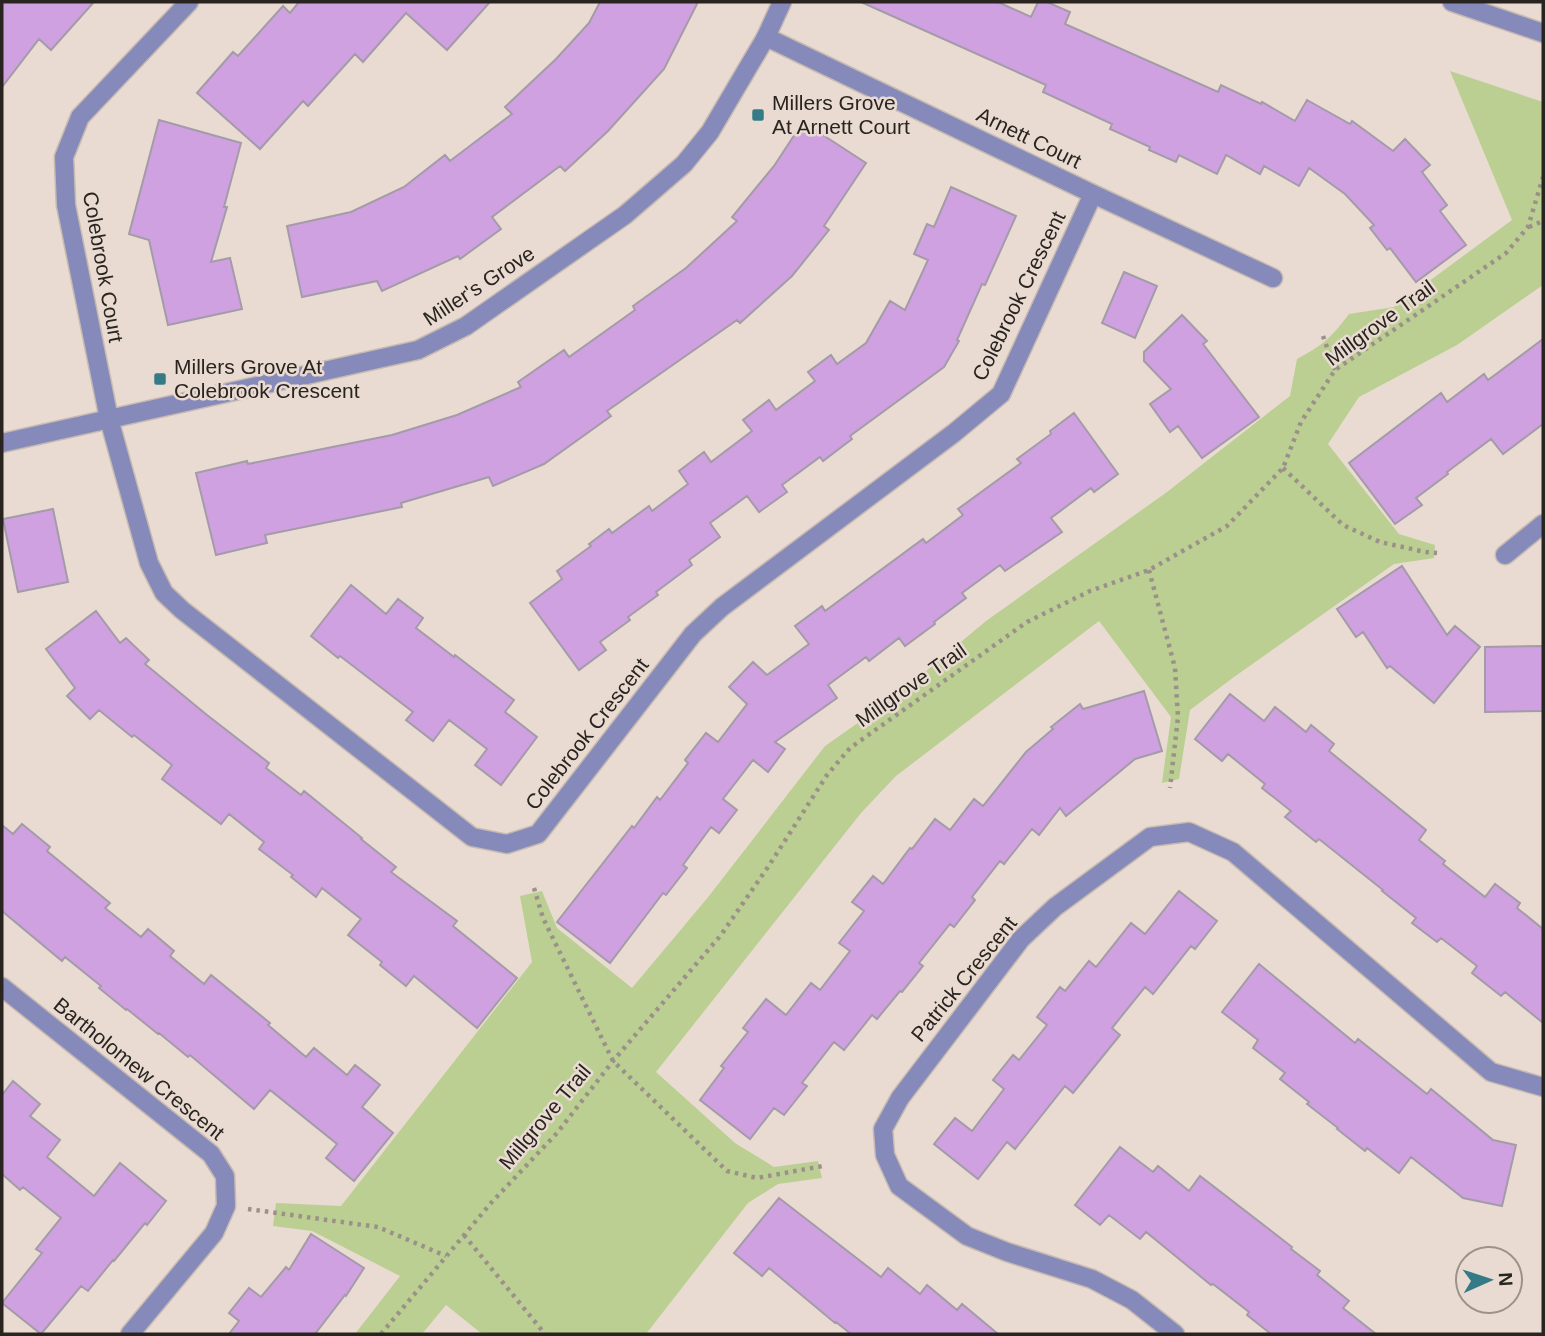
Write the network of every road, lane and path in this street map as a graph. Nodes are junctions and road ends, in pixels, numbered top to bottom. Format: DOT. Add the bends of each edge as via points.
graph roads {
  1 [pos="189,2"];
  2 [pos="782,2"];
  3 [pos="1452,2"];
  4 [pos="1543,33"];
  5 [pos="766,37"];
  6 [pos="1543,177"];
  7 [pos="1093,194"];
  8 [pos="1543,220"];
  9 [pos="1528,227"];
  10 [pos="1273,278"];
  11 [pos="1323,336"];
  12 [pos="1335,370"];
  13 [pos="108,419"];
  14 [pos="2,443"];
  15 [pos="1283,468"];
  16 [pos="1543,524"];
  17 [pos="1437,553"];
  18 [pos="1505,555"];
  19 [pos="1149,570"];
  20 [pos="1170,788"];
  21 [pos="534,888"];
  22 [pos="2,988"];
  23 [pos="613,1061"];
  24 [pos="1543,1087"];
  25 [pos="822,1166"];
  26 [pos="226,1206"];
  27 [pos="464,1235"];
  28 [pos="446,1256"];
  29 [pos="130,1334"];
  30 [pos="381,1334"];
  31 [pos="545,1334"];
  32 [pos="1175,1334"];
  1 -- 13 [label="street, Colebrook Court" via="80,117 64,157 66,205"];
  2 -- 5 [label="street, Miller's Grove"];
  3 -- 4 [label="street"];
  5 -- 7 [label="street, Arnett Court"];
  5 -- 13 [label="street, Miller's Grove" via="710,132 684,164 625,215 466,326 418,350"];
  6 -- 9 [label="path, Millgrove Trail"];
  7 -- 10 [label="street, Arnett Court"];
  7 -- 13 [label="street, Colebrook Crescent" via="1001,394 722,607 693,635 538,834 507,844 472,837 164,593 149,563"];
  8 -- 9 [label="path"];
  9 -- 12 [label="path, Millgrove Trail" via="1506,253"];
  11 -- 12 [label="path"];
  12 -- 15 [label="path, Millgrove Trail" via="1301,422"];
  13 -- 14 [label="street, Miller's Grove"];
  15 -- 17 [label="path" via="1343,525 1380,542"];
  15 -- 19 [label="path, Millgrove Trail" via="1227,526"];
  16 -- 18 [label="street"];
  19 -- 20 [label="path" via="1175,668 1178,717"];
  19 -- 23 [label="path, Millgrove Trail" via="1090,591 1027,622 849,748 721,935"];
  21 -- 23 [label="path" via="543,918"];
  22 -- 26 [label="street, Bartholomew Crescent" via="211,1154 225,1176"];
  23 -- 25 [label="path" via="727,1171 757,1178"];
  23 -- 27 [label="path, Millgrove Trail" via="557,1133"];
  24 -- 32 [label="street, Patrick Crescent" via="1491,1072 1233,852 1189,832 1150,837 1055,907 1021,939 900,1098 883,1129 885,1155 899,1186 967,1236 1092,1279 1132,1300"];
  26 -- 28 [label="path" via="378,1227"];
  26 -- 29 [label="street" via="214,1233"];
  27 -- 28 [label="path, Millgrove Trail"];
  27 -- 31 [label="path"];
  28 -- 30 [label="path, Millgrove Trail"];
}
